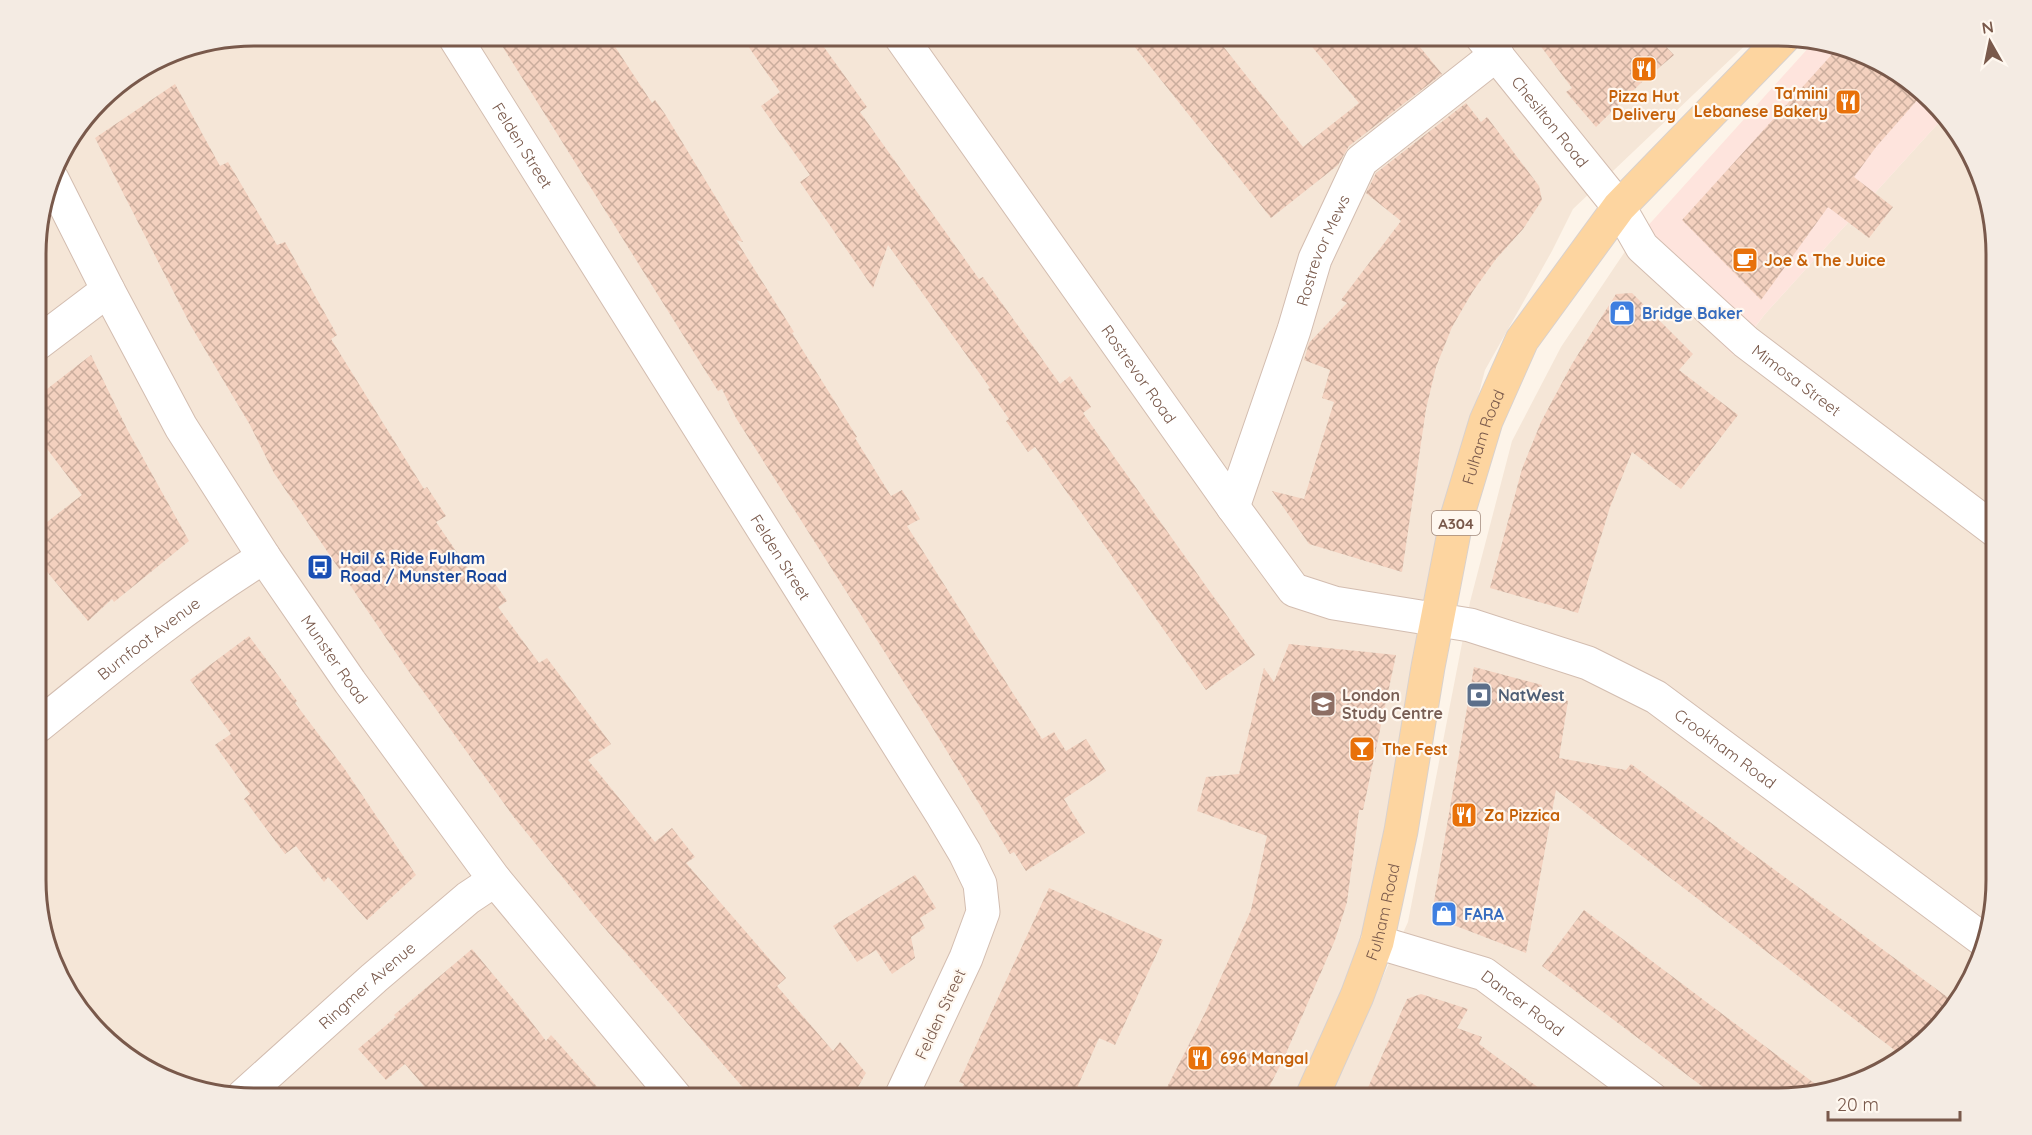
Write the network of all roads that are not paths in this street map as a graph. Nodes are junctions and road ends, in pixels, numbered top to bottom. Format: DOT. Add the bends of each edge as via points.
graph roads {
  1 [pos="460,46"];
  2 [pos="907,46"];
  3 [pos="1488,46"];
  4 [pos="1490,46"];
  5 [pos="1775,46"];
  6 [pos="57,190"];
  7 [pos="1619,207"];
  8 [pos="108,290"];
  9 [pos="46,337"];
  10 [pos="1233,507"];
  11 [pos="1985,523"];
  12 [pos="264,557"];
  13 [pos="1438,620"];
  14 [pos="46,720"];
  15 [pos="495,880"];
  16 [pos="1977,935"];
  17 [pos="1377,942"];
  18 [pos="252,1088"];
  19 [pos="668,1088"];
  20 [pos="905,1088"];
  21 [pos="1316,1088"];
  22 [pos="1637,1088"];
  1 -- 20 [label="street, Felden Street" via="943,816 980,884 983,912 966,958"];
  2 -- 10 [label="street, Rostrevor Road"];
  3 -- 10 [label="street, Rostrevor Mews" via="1361,161 1315,259"];
  4 -- 7 [label="street, Chesilton Road"];
  5 -- 7 [label="main road, Fulham Road / A304"];
  6 -- 8 [label="street, Munster Road"];
  7 -- 11 [label="street, Mimosa Street" via="1642,247 1746,342"];
  7 -- 13 [label="main road, Fulham Road / A304" via="1522,340 1486,421 1457,517"];
  8 -- 9 [label="street"];
  8 -- 12 [label="street, Munster Road" via="181,427"];
  10 -- 13 [label="street, Rostrevor Road" via="1294,590 1334,603"];
  12 -- 14 [label="street, Burnfoot Avenue" via="117,662"];
  12 -- 15 [label="street, Munster Road"];
  13 -- 16 [label="street, Crookham Road" via="1470,625 1588,663 1656,697"];
  13 -- 17 [label="main road, Fulham Road / A304"];
  15 -- 18 [label="street, Ringmer Avenue" via="468,898 374,978"];
  15 -- 19 [label="street, Munster Road"];
  17 -- 21 [label="main road, Fulham Road / A304"];
  17 -- 22 [label="street, Dancer Road" via="1484,974"];
}
